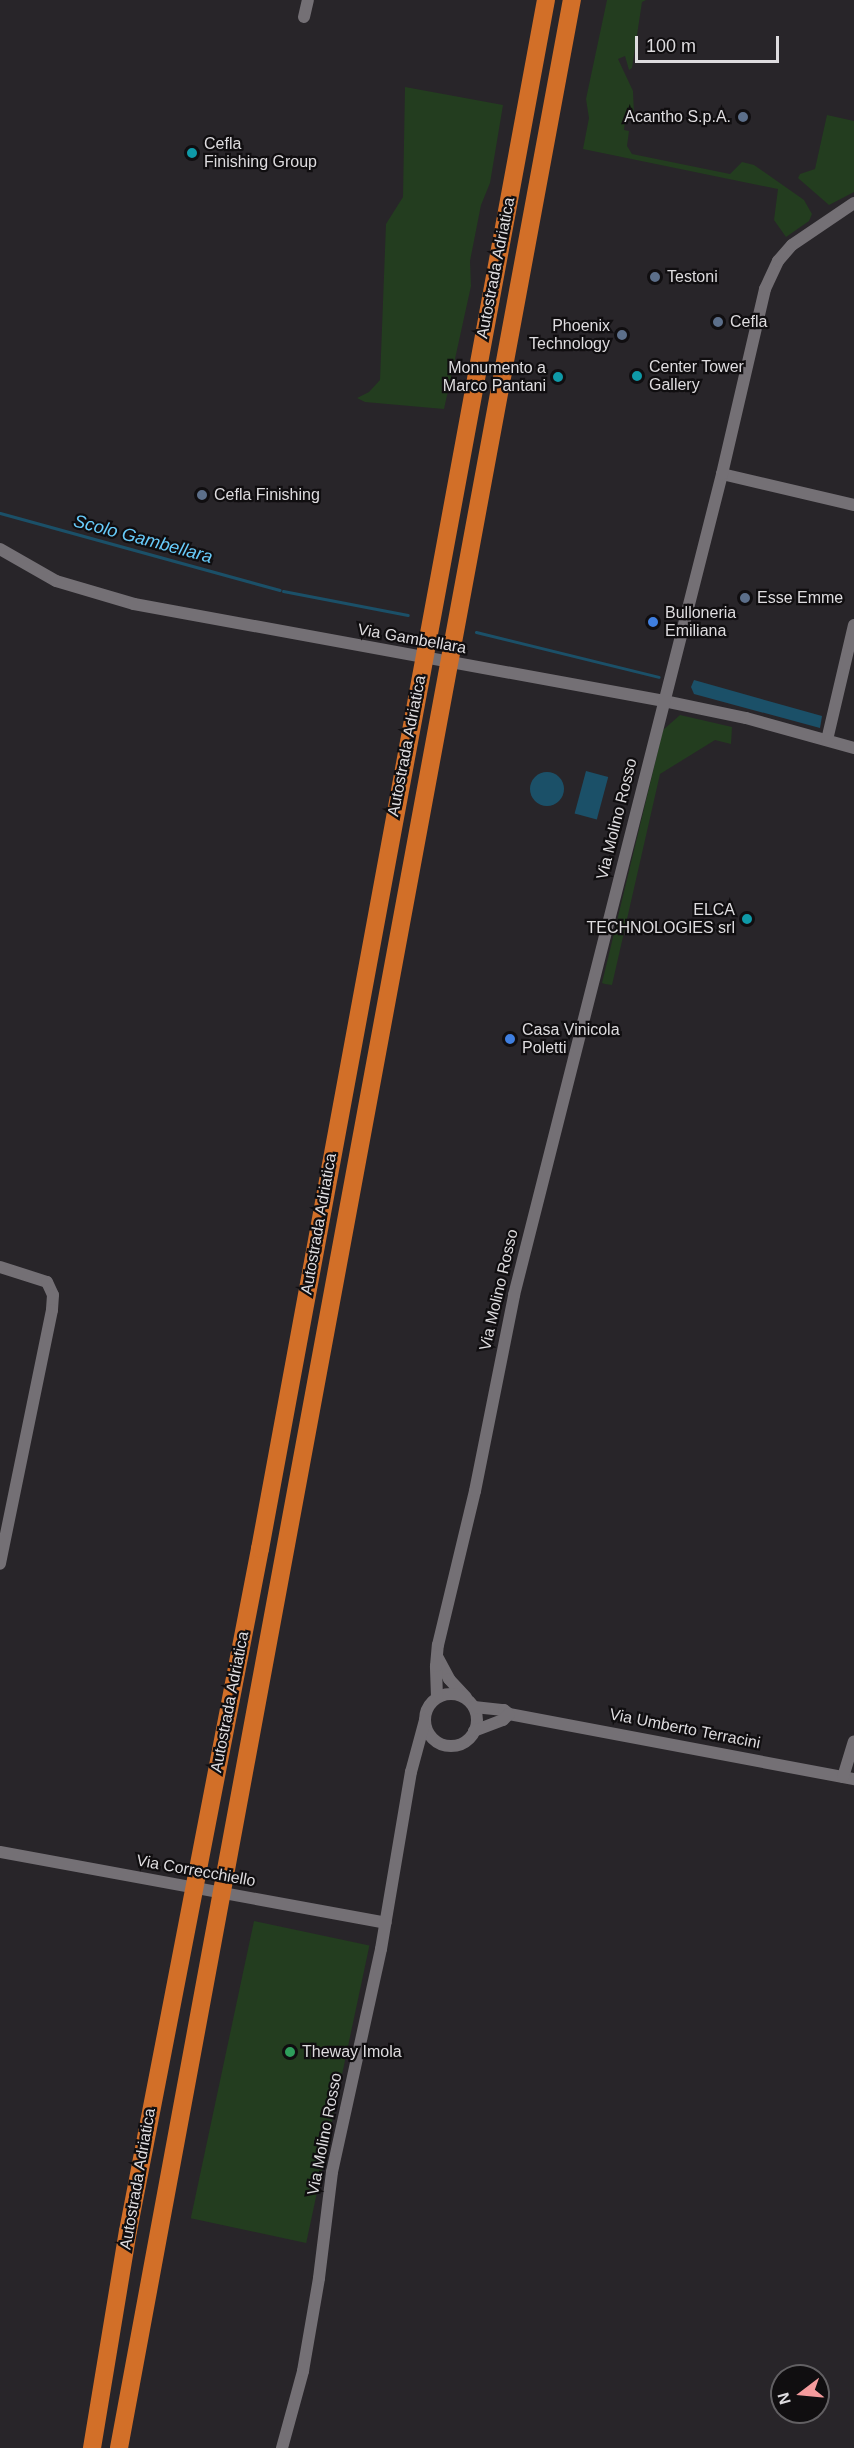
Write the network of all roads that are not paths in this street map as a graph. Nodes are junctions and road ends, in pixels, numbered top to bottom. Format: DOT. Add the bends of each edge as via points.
graph roads {
  1 [pos="308,0"];
  2 [pos="546,0"];
  3 [pos="572,0"];
  4 [pos="304,17"];
  5 [pos="854,202"];
  6 [pos="722,474"];
  7 [pos="854,505"];
  8 [pos="0,549"];
  9 [pos="854,625"];
  10 [pos="664,701"];
  11 [pos="827,740"];
  12 [pos="854,748"];
  13 [pos="0,1267"];
  14 [pos="0,1564"];
  15 [pos="437,1657"];
  16 [pos="437,1697"];
  17 [pos="471,1704"];
  18 [pos="509,1714"];
  19 [pos="425,1720"];
  20 [pos="474,1731"];
  21 [pos="854,1742"];
  22 [pos="446,1745"];
  23 [pos="417,1756"];
  24 [pos="848,1778"];
  25 [pos="0,1852"];
  26 [pos="386,1923"];
  27 [pos="92,2448"];
  28 [pos="119,2448"];
  29 [pos="282,2448"];
  1 -- 4 [label="street"];
  2 -- 27 [label="highway, Autostrada Adriatica" via="260,1549 128,2231"];
  3 -- 28 [label="highway, Autostrada Adriatica"];
  5 -- 6 [label="street, Via Molino Rosso" via="792,245 771,273"];
  6 -- 7 [label="street"];
  6 -- 10 [label="street, Via Molino Rosso"];
  8 -- 10 [label="street, Via Gambellara" via="56,581 134,604"];
  9 -- 11 [label="street"];
  10 -- 11 [label="street, Via Gambellara"];
  10 -- 15 [label="street, Via Molino Rosso" via="514,1295"];
  11 -- 12 [label="street, Via Gambellara"];
  13 -- 14 [label="street" via="47,1282 53,1295"];
  15 -- 16 [label="street, Via Molino Rosso"];
  15 -- 17 [label="street" via="449,1679"];
  16 -- 17 [label="street" via="454,1694"];
  16 -- 19 [label="street" via="426,1711"];
  17 -- 18 [label="street, Via Umberto Terracini"];
  17 -- 20 [label="street" via="477,1715"];
  18 -- 20 [label="street"];
  18 -- 24 [label="street, Via Umberto Terracini"];
  19 -- 22 [label="street" via="431,1736"];
  19 -- 23 [label="street, Via Molino Rosso"];
  20 -- 22 [label="street" via="463,1743"];
  21 -- 24 [label="street"];
  22 -- 23 [label="street"];
  23 -- 26 [label="street, Via Molino Rosso"];
  25 -- 26 [label="street, Via Correcchiello"];
  26 -- 29 [label="street, Via Molino Rosso" via="332,2172 303,2371"];
}
